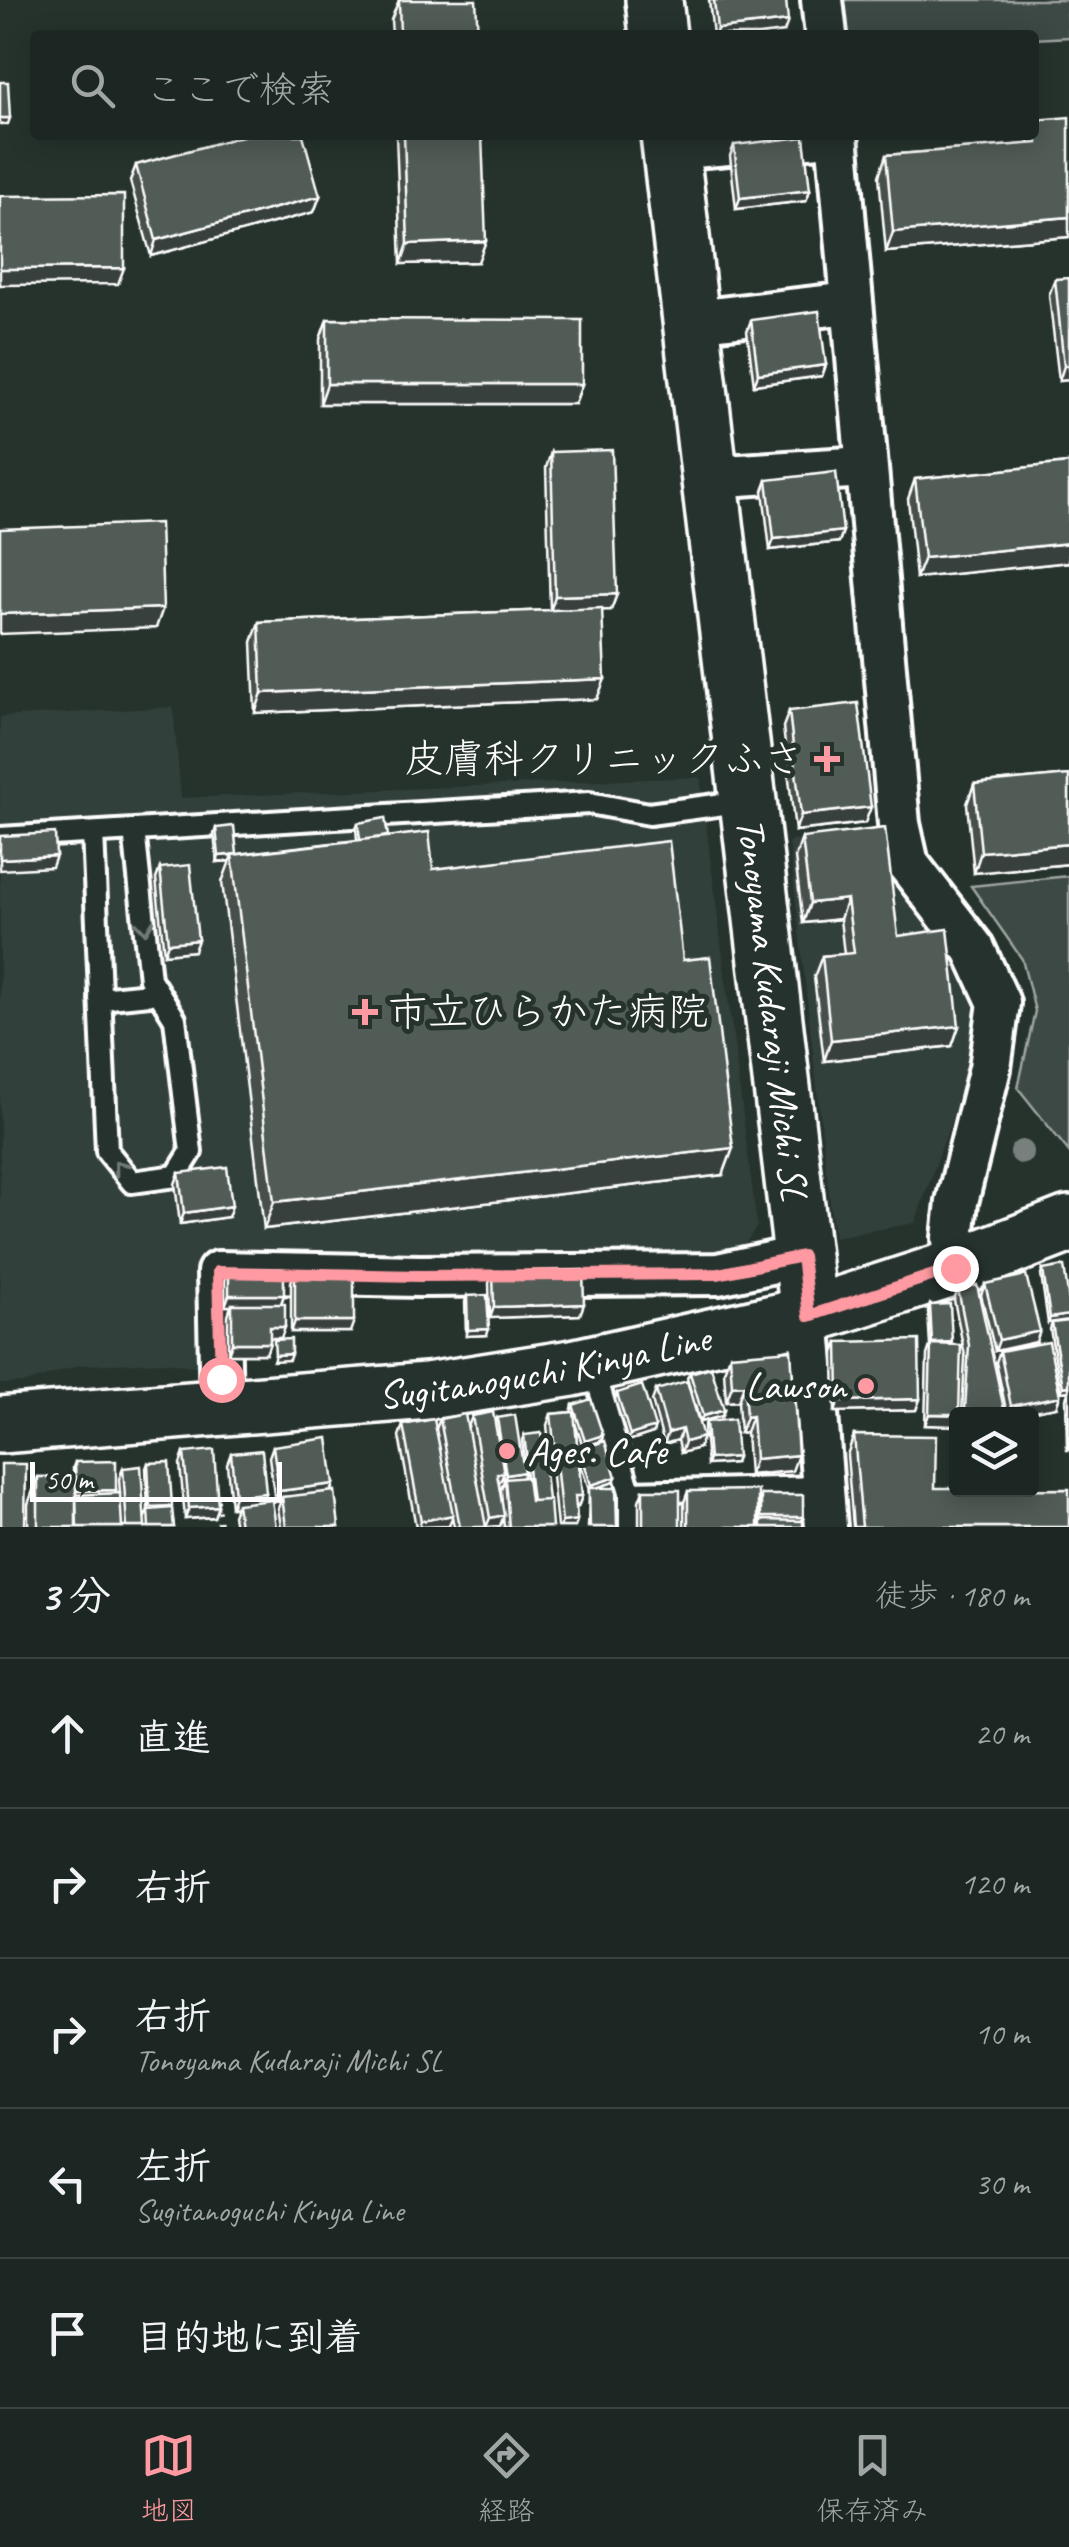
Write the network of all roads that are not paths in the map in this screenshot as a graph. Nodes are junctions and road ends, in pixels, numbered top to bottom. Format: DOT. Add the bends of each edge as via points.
graph roads {
  1 [pos="654,0"];
  2 [pos="822,0"];
  3 [pos="657,30"];
  4 [pos="825,30"];
  5 [pos="717,140"];
  6 [pos="834,140"];
  7 [pos="670,142"];
  8 [pos="850,303"];
  9 [pos="694,321"];
  10 [pos="865,467"];
  11 [pos="710,477"];
  12 [pos="748,801"];
  13 [pos="134,830"];
  14 [pos="93,833"];
  15 [pos="0,838"];
  16 [pos="158,993"];
  17 [pos="100,999"];
  18 [pos="1069,1224"];
  19 [pos="802,1256"];
  20 [pos="955,1268"];
  21 [pos="809,1316"];
  22 [pos="592,1364"];
  23 [pos="221,1409"];
  24 [pos="0,1425"];
  25 [pos="822,1487"];
  26 [pos="630,1492"];
  27 [pos="630,1527"];
  28 [pos="826,1527"];
  1 -- 3 [label="street"];
  2 -- 4 [label="street"];
  5 -- 7 [label="street"];
  6 -- 8 [label="street"];
  7 -- 9 [label="street, Tonoyama Kudaraji Michi SL"];
  8 -- 9 [label="street"];
  8 -- 10 [label="street"];
  9 -- 11 [label="street, Tonoyama Kudaraji Michi SL"];
  10 -- 11 [label="street"];
  10 -- 20 [label="street" via="898,824 908,864 974,948 999,1002 990,1068 956,1202"];
  11 -- 12 [label="street, Tonoyama Kudaraji Michi SL"];
  12 -- 13 [label="lane" via="650,814 589,804"];
  12 -- 19 [label="street, Tonoyama Kudaraji Michi SL"];
  13 -- 14 [label="lane"];
  13 -- 16 [label="lane, one-way" via="150,979"];
  14 -- 15 [label="lane"];
  14 -- 17 [label="lane"];
  16 -- 17 [label="lane"];
  16 -- 17 [label="lane, one-way" via="175,1020 191,1152 176,1176 132,1182 107,1151"];
  18 -- 20 [label="street, Sugitanoguchi Kinya Line"];
  19 -- 21 [label="street, Tonoyama Kudaraji Michi SL"];
  19 -- 23 [label="street" via="718,1274 218,1272"];
  20 -- 21 [label="street, Sugitanoguchi Kinya Line"];
  21 -- 22 [label="street, Sugitanoguchi Kinya Line"];
  21 -- 25 [label="street, Tonoyama Kudaraji Michi SL"];
  22 -- 23 [label="street, Sugitanoguchi Kinya Line" via="427,1391"];
  22 -- 26 [label="lane"];
  23 -- 24 [label="street, Sugitanoguchi Kinya Line"];
  25 -- 26 [label="lane"];
  25 -- 28 [label="street, Tonoyama Kudaraji Michi SL"];
  26 -- 27 [label="lane"];
}
